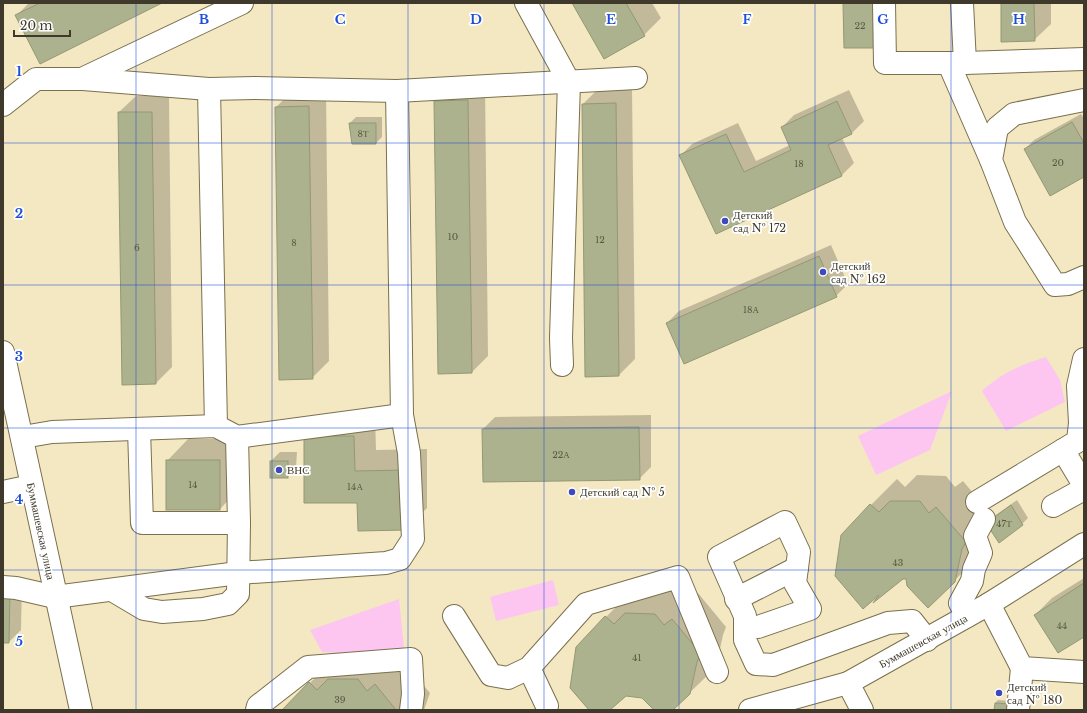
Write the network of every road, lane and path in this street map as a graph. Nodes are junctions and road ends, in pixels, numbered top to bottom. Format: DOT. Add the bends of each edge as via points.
graph roads {
  1 [pos="242,3"];
  2 [pos="526,3"];
  3 [pos="884,3"];
  4 [pos="962,3"];
  5 [pos="1084,59"];
  6 [pos="957,63"];
  7 [pos="636,78"];
  8 [pos="83,79"];
  9 [pos="569,82"];
  10 [pos="209,89"];
  11 [pos="397,92"];
  12 [pos="1084,100"];
  13 [pos="3,105"];
  14 [pos="991,160"];
  15 [pos="1084,277"];
  16 [pos="1084,359"];
  17 [pos="4,361"];
  18 [pos="562,365"];
  19 [pos="402,415"];
  20 [pos="216,426"];
  21 [pos="139,429"];
  22 [pos="22,437"];
  23 [pos="237,437"];
  24 [pos="1063,450"];
  25 [pos="1084,485"];
  26 [pos="32,486"];
  27 [pos="1084,489"];
  28 [pos="3,492"];
  29 [pos="1053,506"];
  30 [pos="239,523"];
  31 [pos="1084,544"];
  32 [pos="797,568"];
  33 [pos="238,573"];
  34 [pos="3,587"];
  35 [pos="112,590"];
  36 [pos="55,597"];
  37 [pos="736,598"];
  38 [pos="989,604"];
  39 [pos="454,616"];
  40 [pos="966,616"];
  41 [pos="745,629"];
  42 [pos="927,640"];
  43 [pos="529,668"];
  44 [pos="1022,668"];
  45 [pos="717,672"];
  46 [pos="1084,672"];
  47 [pos="848,683"];
  48 [pos="544,708"];
  49 [pos="81,710"];
  50 [pos="258,710"];
  51 [pos="411,710"];
  52 [pos="750,710"];
  53 [pos="862,710"];
  54 [pos="1018,710"];
  1 -- 8 [label="street"];
  2 -- 9 [label="street"];
  3 -- 6 [label="street" via="885,63"];
  4 -- 6 [label="street"];
  5 -- 6 [label="street"];
  6 -- 14 [label="street"];
  7 -- 9 [label="street"];
  8 -- 10 [label="street"];
  8 -- 13 [label="street" via="36,79"];
  9 -- 11 [label="street"];
  9 -- 18 [label="street"];
  10 -- 11 [label="street"];
  10 -- 20 [label="street"];
  11 -- 19 [label="street"];
  12 -- 14 [label="street" via="1014,114 997,128"];
  14 -- 15 [label="street" via="1015,222 1055,285 1068,284"];
  16 -- 24 [label="street" via="1078,386 1078,441"];
  17 -- 22 [label="street, Буммашевская улица"];
  19 -- 23 [label="street"];
  19 -- 33 [label="street" via="409,453 413,539 400,559 386,563"];
  20 -- 21 [label="street"];
  20 -- 23 [label="street"];
  21 -- 22 [label="street" via="52,432"];
  21 -- 30 [label="street" via="142,523"];
  22 -- 26 [label="street, Буммашевская улица"];
  23 -- 30 [label="street"];
  24 -- 25 [label="street"];
  24 -- 40 [label="street" via="980,511 975,536 981,553 972,581 960,603"];
  26 -- 28 [label="street"];
  26 -- 36 [label="street, Буммашевская улица"];
  27 -- 29 [label="street"];
  30 -- 33 [label="street"];
  31 -- 38 [label="street, Буммашевская улица"];
  32 -- 37 [label="street"];
  32 -- 37 [label="street" via="798,552 785,522 719,557"];
  32 -- 41 [label="street" via="795,582 810,609"];
  33 -- 35 [label="street"];
  33 -- 35 [label="street" via="238,594 228,604 203,609 162,612 144,609"];
  34 -- 36 [label="street"];
  35 -- 36 [label="street"];
  36 -- 49 [label="street, Буммашевская улица"];
  37 -- 41 [label="street" via="745,616"];
  38 -- 40 [label="street, Буммашевская улица"];
  38 -- 44 [label="street"];
  39 -- 43 [label="street" via="491,675 508,678"];
  40 -- 42 [label="street, Буммашевская улица"];
  41 -- 42 [label="street" via="745,640 756,664 773,665 888,623 912,621"];
  42 -- 47 [label="street, Буммашевская улица"];
  43 -- 45 [label="street" via="586,604 678,578"];
  43 -- 48 [label="street"];
  44 -- 46 [label="street"];
  44 -- 54 [label="street"];
  47 -- 52 [label="street, Буммашевская улица"];
  47 -- 53 [label="street"];
  50 -- 51 [label="street" via="258,706 308,667 411,659"];
}
